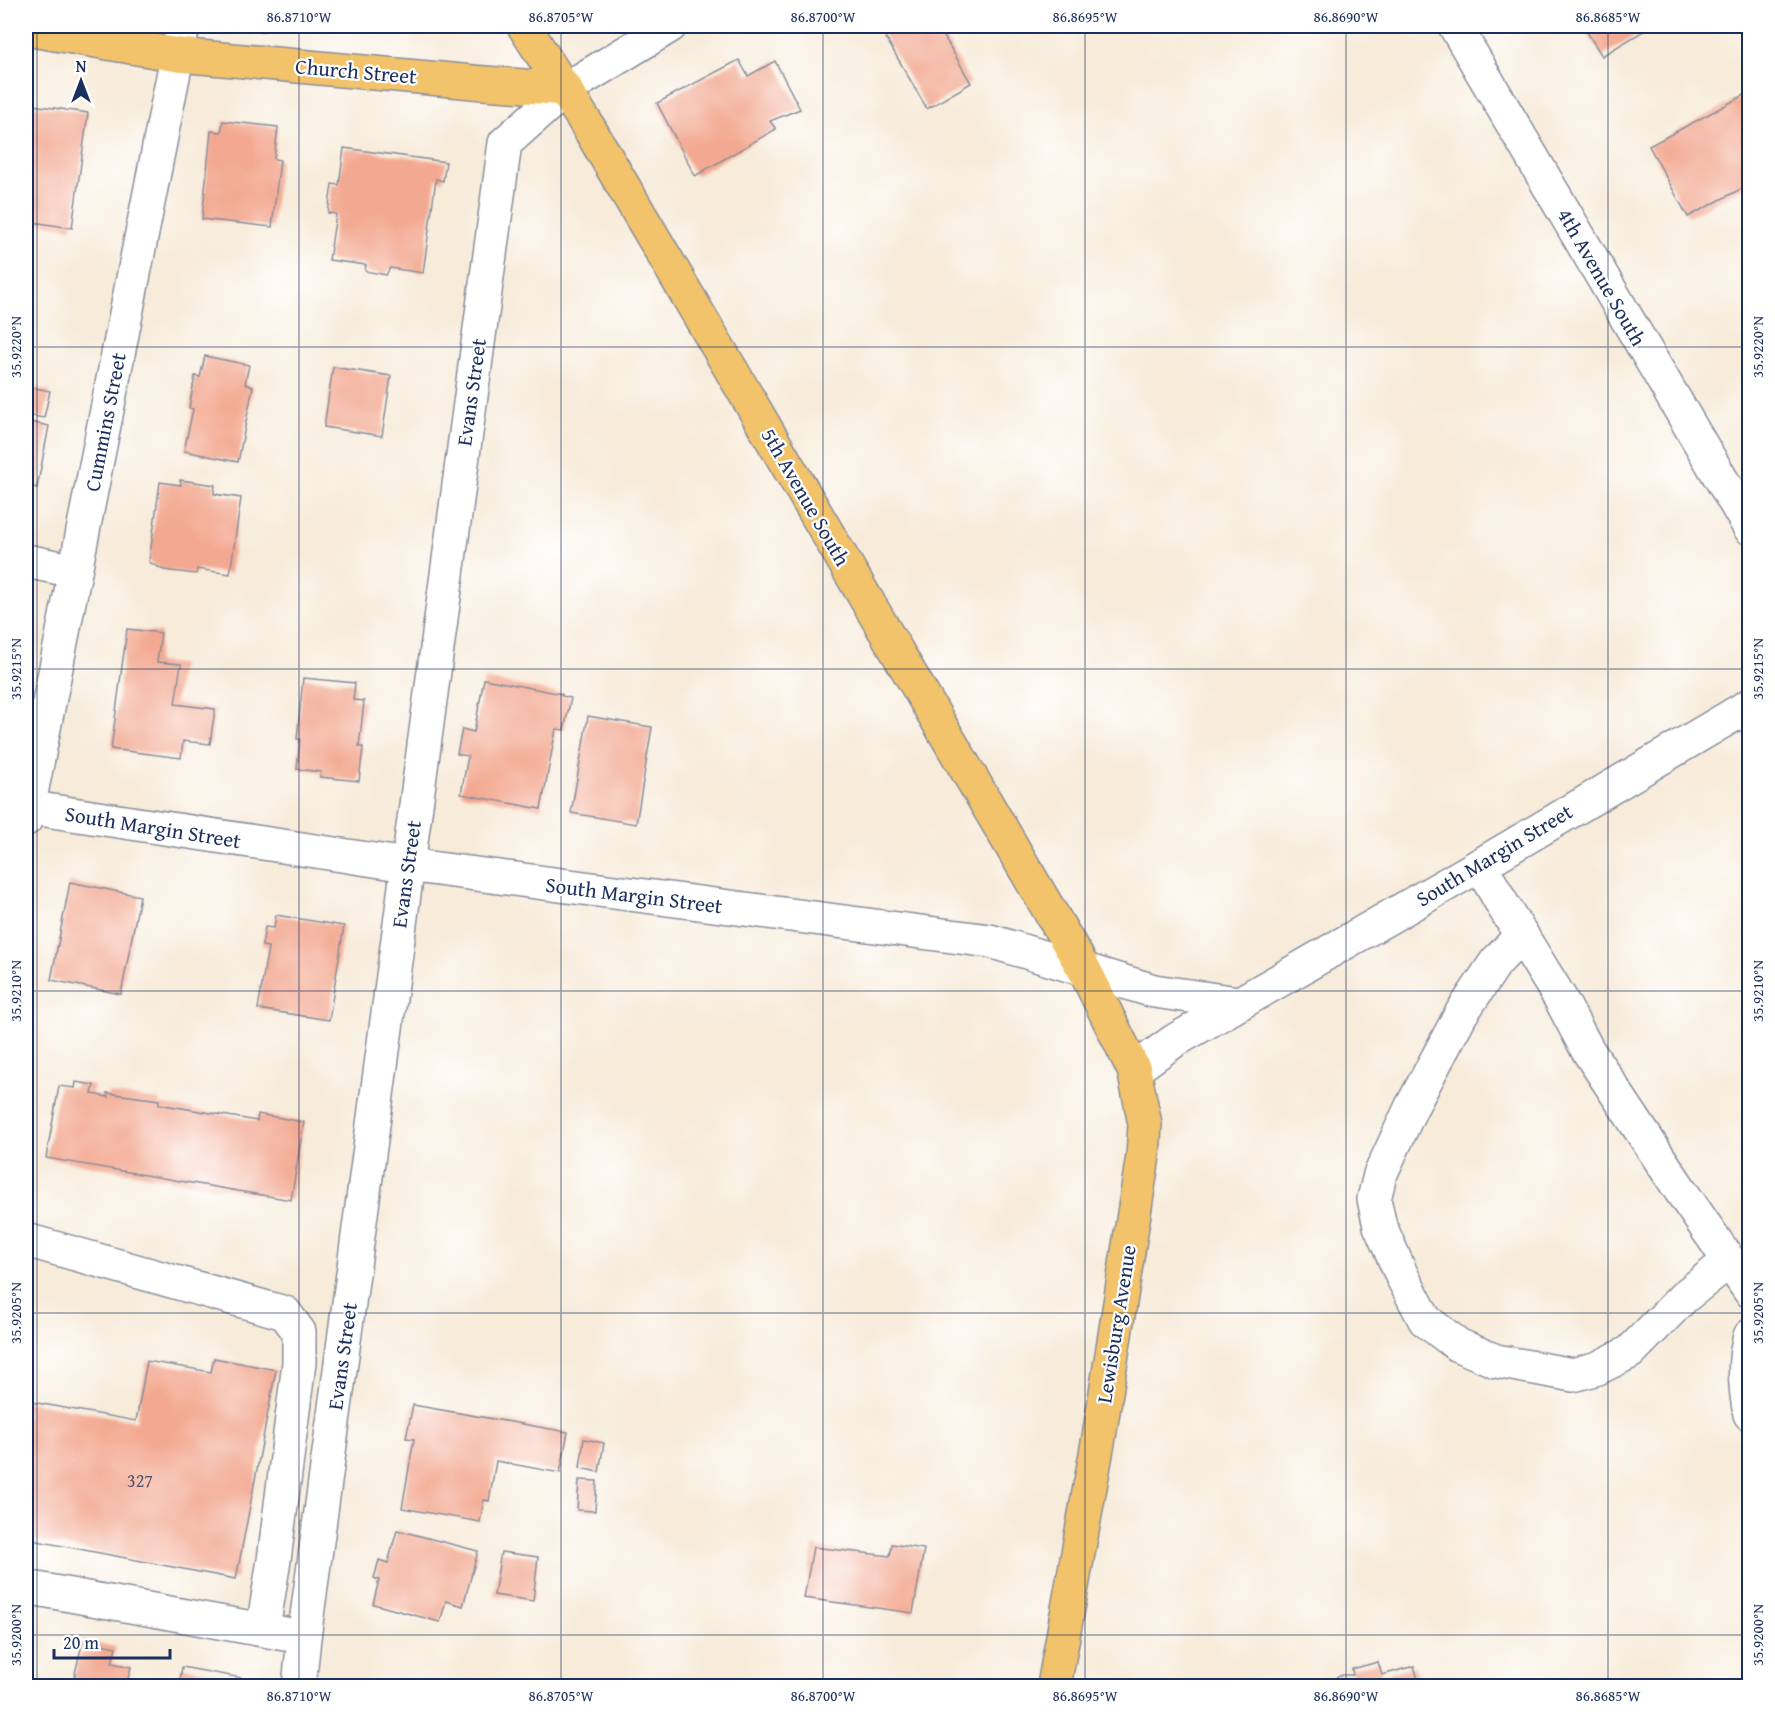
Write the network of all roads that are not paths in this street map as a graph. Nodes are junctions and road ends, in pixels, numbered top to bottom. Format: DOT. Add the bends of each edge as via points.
graph roads {
  1 [pos="524,26"];
  2 [pos="670,26"];
  3 [pos="1455,26"];
  4 [pos="26,29"];
  5 [pos="181,40"];
  6 [pos="566,89"];
  7 [pos="1749,528"];
  8 [pos="26,561"];
  9 [pos="75,572"];
  10 [pos="1749,705"];
  11 [pos="26,811"];
  12 [pos="407,865"];
  13 [pos="1480,865"];
  14 [pos="1522,935"];
  15 [pos="1084,971"];
  16 [pos="1238,1004"];
  17 [pos="1134,1070"];
  18 [pos="26,1240"];
  19 [pos="1729,1261"];
  20 [pos="1749,1291"];
  21 [pos="1749,1336"];
  22 [pos="1749,1414"];
  23 [pos="26,1587"];
  24 [pos="263,1629"];
  25 [pos="304,1638"];
  26 [pos="299,1686"];
  27 [pos="1054,1686"];
  1 -- 6 [label="main road, 5th Avenue South"];
  2 -- 6 [label="street"];
  3 -- 7 [label="street, 4th Avenue South"];
  4 -- 5 [label="main road, Church Street"];
  5 -- 6 [label="main road, Church Street" via="484,83"];
  5 -- 9 [label="street, Cummins Street"];
  6 -- 12 [label="street, Evans Street" via="505,143"];
  6 -- 15 [label="main road, 5th Avenue South"];
  8 -- 9 [label="street"];
  9 -- 11 [label="street, Cummins Street"];
  10 -- 13 [label="street, South Margin Street"];
  11 -- 12 [label="street, South Margin Street"];
  12 -- 15 [label="street, South Margin Street" via="990,941"];
  12 -- 25 [label="street, Evans Street"];
  13 -- 14 [label="street"];
  13 -- 16 [label="street, South Margin Street"];
  14 -- 19 [label="street" via="1587,1048"];
  14 -- 19 [label="street" via="1496,962 1461,1014 1380,1175 1374,1199 1380,1226 1425,1320 1458,1345 1496,1361 1573,1375 1630,1352 1684,1297"];
  15 -- 16 [label="street, South Margin Street" via="1154,991"];
  15 -- 17 [label="main road, Lewisburg Avenue"];
  16 -- 17 [label="street, South Margin Street" via="1174,1041"];
  17 -- 27 [label="main road, Lewisburg Avenue" via="1145,1124 1143,1156 1099,1437"];
  18 -- 24 [label="street" via="285,1312 299,1332 299,1363"];
  19 -- 20 [label="street"];
  21 -- 22 [label="street" via="1745,1390"];
  23 -- 24 [label="street"];
  24 -- 25 [label="street"];
  25 -- 26 [label="street, Evans Street"];
}
